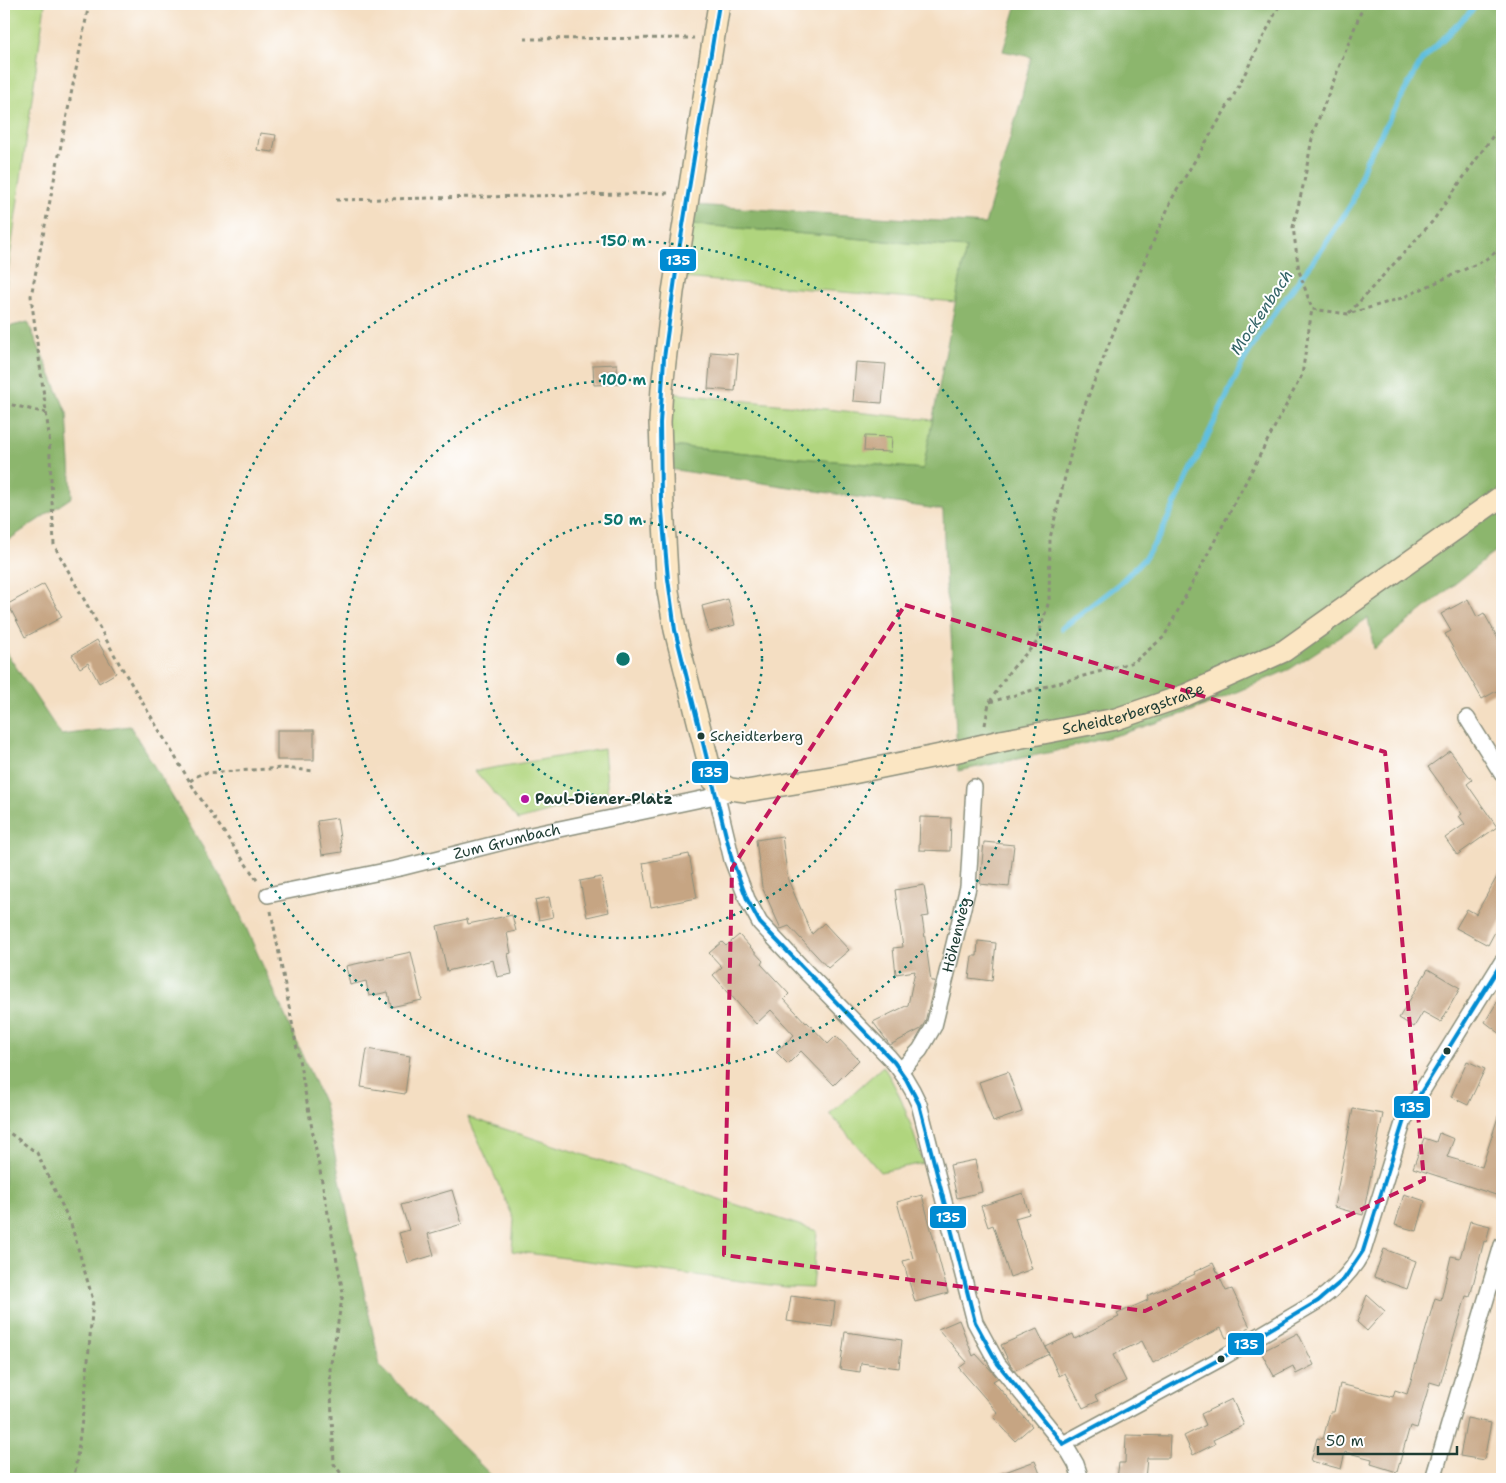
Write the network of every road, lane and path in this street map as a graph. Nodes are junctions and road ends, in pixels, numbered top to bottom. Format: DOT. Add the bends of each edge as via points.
graph roads {
  1 [pos="89,4"];
  2 [pos="719,4"];
  3 [pos="1280,4"];
  4 [pos="1364,4"];
  5 [pos="524,39"];
  6 [pos="713,39"];
  7 [pos="1502,123"];
  8 [pos="688,193"];
  9 [pos="336,200"];
  10 [pos="1502,248"];
  11 [pos="1312,309"];
  12 [pos="1348,314"];
  13 [pos="4,403"];
  14 [pos="46,413"];
  15 [pos="1502,496"];
  16 [pos="989,703"];
  17 [pos="1467,718"];
  18 [pos="992,736"];
  19 [pos="315,771"];
  20 [pos="1502,774"];
  21 [pos="190,781"];
  22 [pos="974,787"];
  23 [pos="715,788"];
  24 [pos="268,895"];
  25 [pos="1502,962"];
  26 [pos="901,1070"];
  27 [pos="4,1129"];
  28 [pos="1502,1246"];
  29 [pos="1063,1444"];
  30 [pos="74,1479"];
  31 [pos="345,1479"];
  32 [pos="1081,1479"];
  33 [pos="1433,1479"];
  1 -- 14 [label="path" via="31,296"];
  2 -- 6 [label="street"];
  3 -- 16 [label="path" via="1233,97 1172,197 1116,326 1079,420 1050,538 1049,601 1036,644 1010,672"];
  4 -- 11 [label="path" via="1313,133 1293,227 1299,271"];
  5 -- 6 [label="path"];
  6 -- 8 [label="street"];
  7 -- 12 [label="path" via="1432,222"];
  8 -- 9 [label="path"];
  8 -- 23 [label="street" via="662,388 660,463 668,591"];
  10 -- 12 [label="path" via="1483,261 1402,298"];
  11 -- 12 [label="path"];
  11 -- 16 [label="path" via="1302,375 1164,637 1134,662"];
  13 -- 14 [label="path"];
  14 -- 21 [label="path" via="54,544 119,663"];
  15 -- 18 [label="street, Scheidterbergstraße" via="1284,651 1186,695 1116,719"];
  16 -- 18 [label="path"];
  17 -- 20 [label="street"];
  18 -- 23 [label="street, Scheidterbergstraße, bridge" via="941,754 838,776 746,791"];
  19 -- 21 [label="path" via="282,768 204,773"];
  21 -- 24 [label="path"];
  22 -- 26 [label="street, Höhenweg" via="968,887 934,1026 920,1050"];
  23 -- 24 [label="street, Zum Grumbach" via="400,868"];
  23 -- 26 [label="street" via="732,860 760,923"];
  24 -- 31 [label="path" via="343,1293 330,1369 334,1464"];
  25 -- 29 [label="street" via="1404,1120 1363,1251 1345,1279 1318,1302"];
  26 -- 29 [label="street" via="919,1104 975,1322 998,1364"];
  27 -- 30 [label="path" via="37,1153 71,1224 93,1300"];
  28 -- 33 [label="street"];
  29 -- 32 [label="street"];
}
